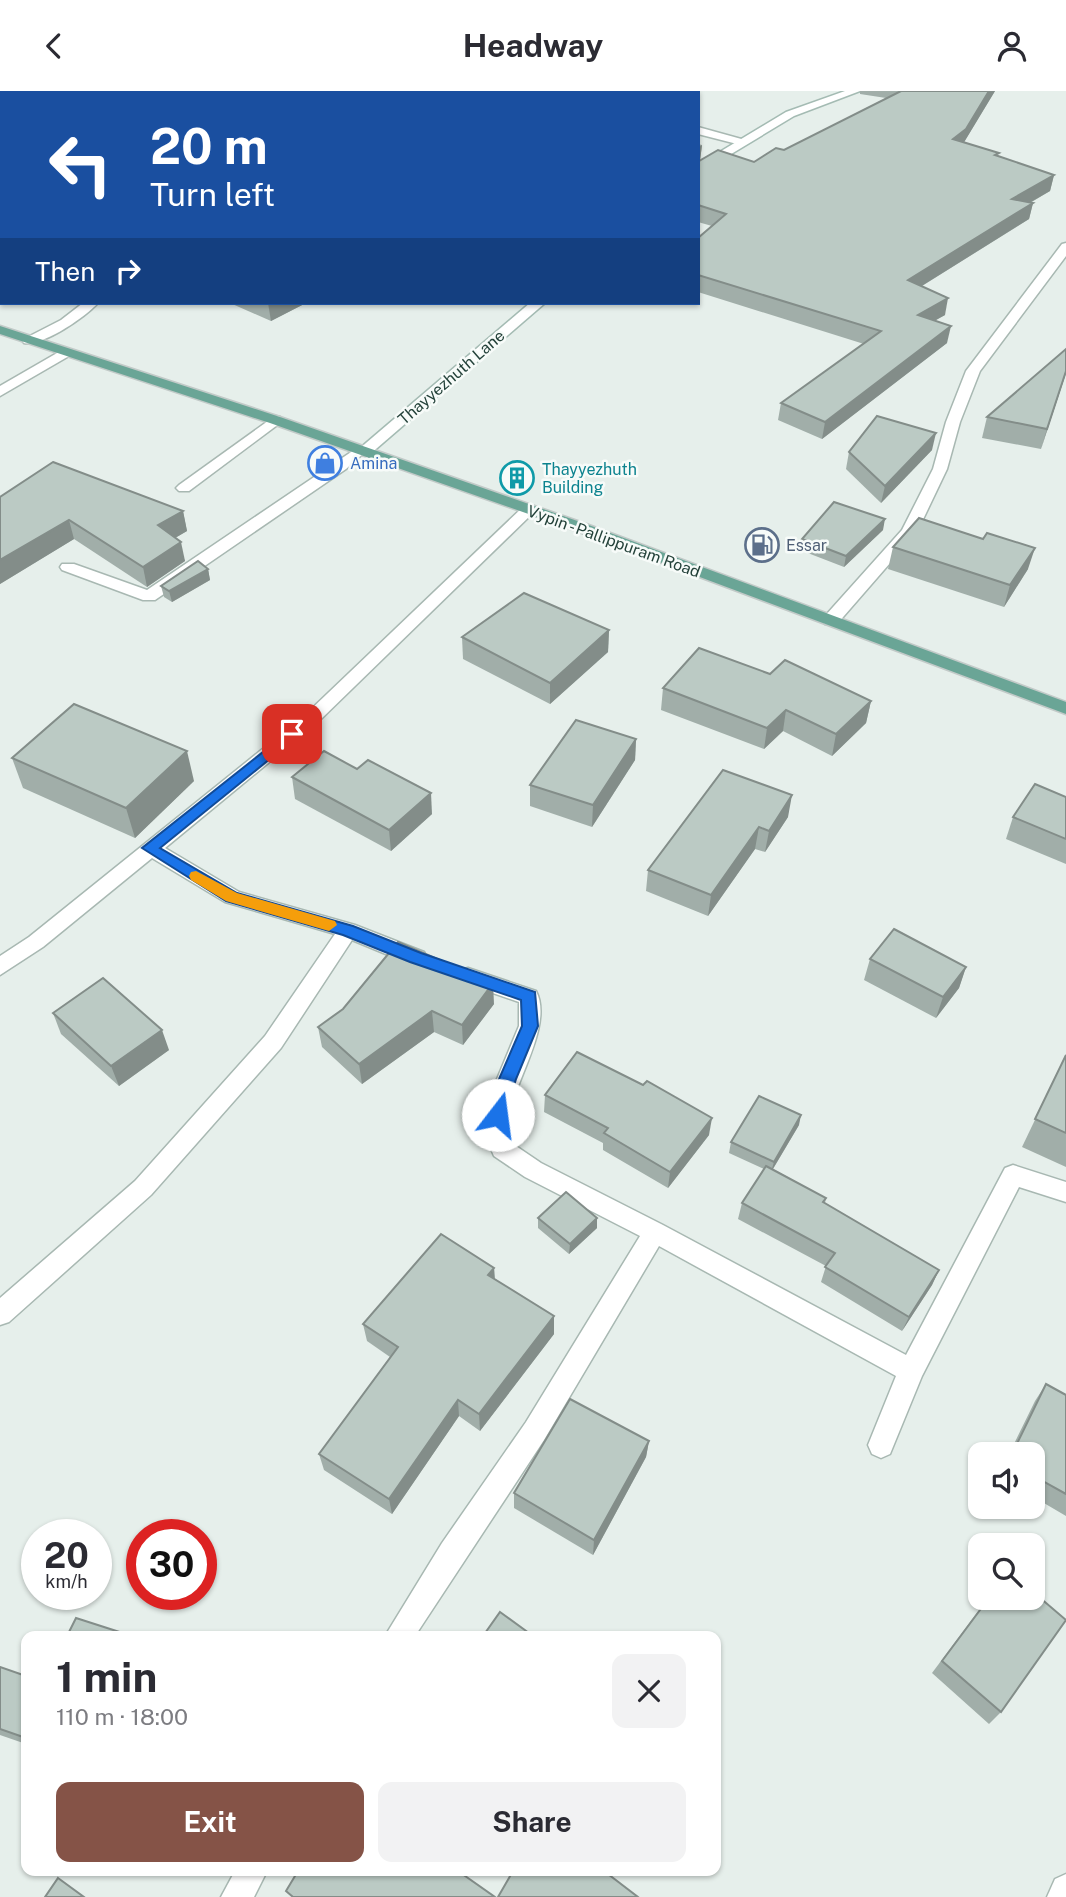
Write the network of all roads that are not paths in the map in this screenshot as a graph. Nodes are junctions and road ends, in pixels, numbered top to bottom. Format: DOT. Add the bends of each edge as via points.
graph roads {
  1 [pos="855,91"];
  2 [pos="700,131"];
  3 [pos="741,142"];
  4 [pos="700,170"];
  5 [pos="1066,247"];
  6 [pos="88,305"];
  7 [pos="536,305"];
  8 [pos="0,330"];
  9 [pos="29,340"];
  10 [pos="64,353"];
  11 [pos="0,392"];
  12 [pos="275,420"];
  13 [pos="362,451"];
  14 [pos="184,488"];
  15 [pos="528,510"];
  16 [pos="68,567"];
  17 [pos="831,620"];
  18 [pos="1066,708"];
  19 [pos="150,848"];
  20 [pos="348,930"];
  21 [pos="0,967"];
  22 [pos="1066,1192"];
  23 [pos="655,1233"];
  24 [pos="0,1314"];
  25 [pos="911,1371"];
  26 [pos="881,1445"];
  27 [pos="402,1631"];
  28 [pos="249,1876"];
  29 [pos="1066,1890"];
  30 [pos="237,1897"];
  31 [pos="1063,1897"];
  1 -- 3 [label="street" via="790,114"];
  2 -- 3 [label="street"];
  3 -- 4 [label="street"];
  5 -- 17 [label="street" via="973,370 940,469 909,532"];
  6 -- 9 [label="street" via="66,323"];
  7 -- 13 [label="street, Thayyezhuth Lane"];
  8 -- 9 [label="main road, Vypin - Pallippuram Road"];
  9 -- 10 [label="main road, Vypin - Pallippuram Road"];
  10 -- 11 [label="street"];
  10 -- 12 [label="main road, Vypin - Pallippuram Road"];
  12 -- 13 [label="main road, Vypin - Pallippuram Road"];
  12 -- 14 [label="street"];
  13 -- 15 [label="main road, Vypin - Pallippuram Road"];
  13 -- 16 [label="street, Thayyezhuth Lane" via="149,596"];
  15 -- 17 [label="main road, Vypin - Pallippuram Road"];
  15 -- 19 [label="street" via="312,718"];
  17 -- 18 [label="main road, Vypin - Pallippuram Road"];
  19 -- 20 [label="street" via="232,897"];
  19 -- 21 [label="street"];
  20 -- 23 [label="street" via="529,997 530,1026 498,1115 502,1149"];
  20 -- 24 [label="street" via="273,1042 143,1188"];
  22 -- 25 [label="street" via="1013,1175"];
  23 -- 25 [label="street"];
  23 -- 27 [label="street" via="535,1431"];
  25 -- 26 [label="street"];
  28 -- 30 [label="street"];
  29 -- 31 [label="street"];
}
